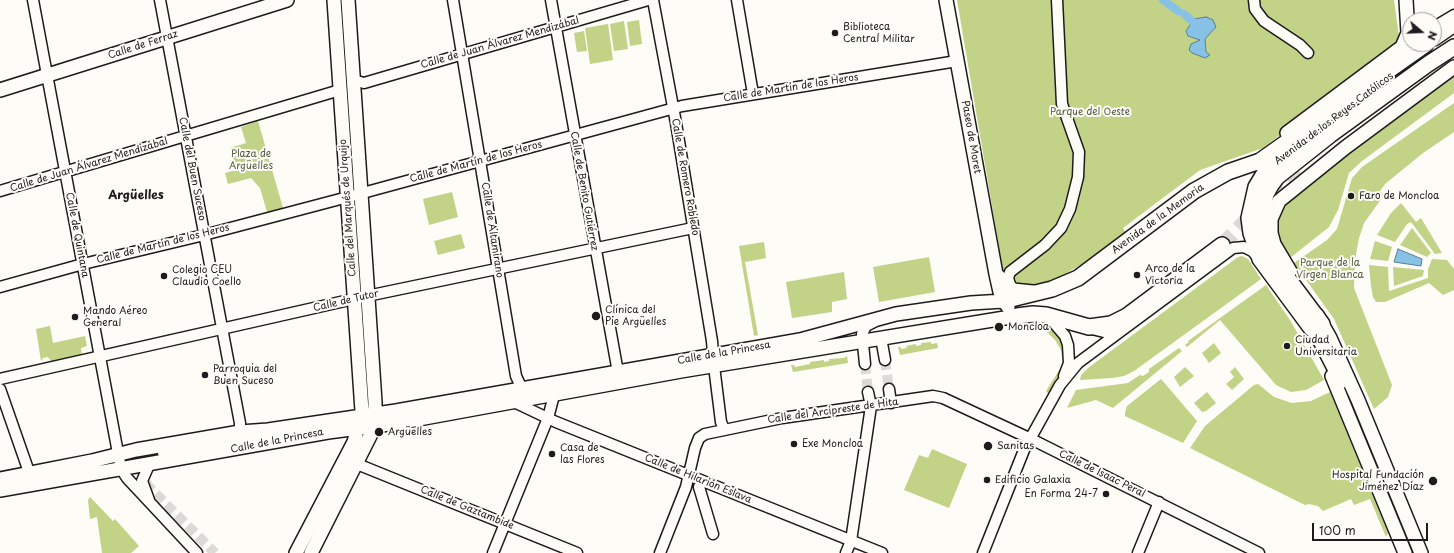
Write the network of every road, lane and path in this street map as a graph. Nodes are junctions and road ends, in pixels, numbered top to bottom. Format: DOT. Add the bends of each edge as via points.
graph roads {
  1 [pos="33,0"];
  2 [pos="160,0"];
  3 [pos="286,0"];
  4 [pos="334,0"];
  5 [pos="348,0"];
  6 [pos="453,0"];
  7 [pos="551,0"];
  8 [pos="648,0"];
  9 [pos="653,0"];
  10 [pos="737,0"];
  11 [pos="946,0"];
  12 [pos="1057,0"];
  13 [pos="1254,0"];
  14 [pos="1408,9"];
  15 [pos="1454,15"];
  16 [pos="1442,22"];
  17 [pos="1454,24"];
  18 [pos="555,27"];
  19 [pos="1442,32"];
  20 [pos="168,37"];
  21 [pos="1454,47"];
  22 [pos="1414,52"];
  23 [pos="1416,52"];
  24 [pos="1308,53"];
  25 [pos="462,54"];
  26 [pos="1454,56"];
  27 [pos="957,60"];
  28 [pos="1454,67"];
  29 [pos="47,76"];
  30 [pos="353,80"];
  31 [pos="0,90"];
  32 [pos="340,90"];
  33 [pos="753,94"];
  34 [pos="673,108"];
  35 [pos="186,136"];
  36 [pos="575,136"];
  37 [pos="480,161"];
  38 [pos="1302,166"];
  39 [pos="65,172"];
  40 [pos="1228,172"];
  41 [pos="0,191"];
  42 [pos="354,195"];
  43 [pos="694,228"];
  44 [pos="205,235"];
  45 [pos="1222,245"];
  46 [pos="595,249"];
  47 [pos="1260,259"];
  48 [pos="83,264"];
  49 [pos="498,269"];
  50 [pos="0,287"];
  51 [pos="1007,294"];
  52 [pos="361,298"];
  53 [pos="896,314"];
  54 [pos="1046,315"];
  55 [pos="1017,316"];
  56 [pos="1089,326"];
  57 [pos="1316,326"];
  58 [pos="222,329"];
  59 [pos="1121,331"];
  60 [pos="881,338"];
  61 [pos="862,342"];
  62 [pos="100,357"];
  63 [pos="885,360"];
  64 [pos="713,361"];
  65 [pos="865,364"];
  66 [pos="618,377"];
  67 [pos="0,379"];
  68 [pos="1060,385"];
  69 [pos="0,389"];
  70 [pos="522,389"];
  71 [pos="889,389"];
  72 [pos="552,390"];
  73 [pos="868,392"];
  74 [pos="943,398"];
  75 [pos="1358,400"];
  76 [pos="514,402"];
  77 [pos="891,403"];
  78 [pos="871,406"];
  79 [pos="548,418"];
  80 [pos="375,420"];
  81 [pos="360,421"];
  82 [pos="724,429"];
  83 [pos="268,430"];
  84 [pos="240,432"];
  85 [pos="1032,439"];
  86 [pos="163,453"];
  87 [pos="117,454"];
  88 [pos="357,464"];
  89 [pos="149,465"];
  90 [pos="121,469"];
  91 [pos="29,472"];
  92 [pos="689,475"];
  93 [pos="0,479"];
  94 [pos="699,487"];
  95 [pos="0,490"];
  96 [pos="1159,502"];
  97 [pos="151,503"];
  98 [pos="505,524"];
  99 [pos="178,533"];
  100 [pos="713,534"];
  101 [pos="851,541"];
  102 [pos="191,553"];
  103 [pos="197,553"];
  104 [pos="204,553"];
  105 [pos="296,553"];
  106 [pos="311,553"];
  107 [pos="493,553"];
  108 [pos="577,553"];
  109 [pos="660,553"];
  110 [pos="846,553"];
  111 [pos="882,553"];
  112 [pos="983,553"];
  113 [pos="1138,553"];
  114 [pos="1259,553"];
  115 [pos="1404,553"];
  116 [pos="1412,553"];
  117 [pos="1421,553"];
  118 [pos="1429,553"];
  1 -- 29 [label="street, Calle de Quintana"];
  2 -- 20 [label="street, Calle del Buen Suceso"];
  3 -- 20 [label="main road, Calle de Ferraz"];
  4 -- 32 [label="main road, Calle del Marqués de Urquijo"];
  5 -- 30 [label="main road, Calle del Marqués de Urquijo"];
  6 -- 25 [label="street, Calle de Altamirano"];
  7 -- 18 [label="street, Calle de Benito Gutiérrez"];
  8 -- 18 [label="street, Calle de Juan Álvarez Mendizábal"];
  9 -- 34 [label="street, Calle de Romero Robledo"];
  10 -- 33 [label="street"];
  11 -- 27 [label="main road, Paseo de Moret"];
  12 -- 51 [label="street" via="1062,104 1079,152 1078,177 1070,209 1061,228 1045,245 1010,272"];
  13 -- 24 [label="street" via="1255,9 1264,21"];
  14 -- 40 [label="main road" via="1408,33 1402,47 1272,144"];
  15 -- 16 [label="street"];
  17 -- 19 [label="highway"];
  18 -- 25 [label="street, Calle de Juan Álvarez Mendizábal"];
  18 -- 36 [label="street, Calle de Benito Gutiérrez"];
  20 -- 29 [label="main road, Calle de Ferraz"];
  20 -- 35 [label="street, Calle del Buen Suceso"];
  21 -- 57 [label="highway, Avenida de los Reyes Católicos" via="1330,135 1277,177 1266,194 1261,219 1262,232 1269,251"];
  22 -- 40 [label="highway, Avenida de la Memoria" via="1260,161"];
  23 -- 47 [label="highway, Avenida de los Reyes Católicos" via="1387,78 1292,148 1266,172 1256,187 1249,218 1254,245"];
  25 -- 30 [label="street, Calle de Juan Álvarez Mendizábal" via="364,83"];
  25 -- 37 [label="street, Calle de Altamirano"];
  26 -- 38 [label="highway"];
  27 -- 33 [label="street, Calle de Martín de los Heros"];
  27 -- 51 [label="main road, Paseo de Moret" via="996,274"];
  28 -- 57 [label="main road" via="1285,194 1275,207 1270,227 1274,244"];
  29 -- 31 [label="main road, Calle de Ferraz"];
  29 -- 39 [label="street, Calle de Quintana"];
  30 -- 42 [label="main road, Calle del Marqués de Urquijo"];
  32 -- 35 [label="street, Calle de Juan Álvarez Mendizábal"];
  32 -- 42 [label="main road, Calle del Marqués de Urquijo"];
  33 -- 34 [label="street, Calle de Martín de los Heros"];
  34 -- 36 [label="street, Calle de Martín de los Heros"];
  34 -- 43 [label="street, Calle de Romero Robledo"];
  35 -- 39 [label="street, Calle de Juan Álvarez Mendizábal"];
  35 -- 44 [label="street, Calle del Buen Suceso"];
  36 -- 37 [label="street, Calle de Martín de los Heros"];
  36 -- 46 [label="street, Calle de Benito Gutiérrez"];
  37 -- 42 [label="street, Calle de Martín de los Heros"];
  37 -- 49 [label="street, Calle de Altamirano"];
  39 -- 41 [label="street, Calle de Juan Álvarez Mendizábal"];
  39 -- 48 [label="street, Calle de Quintana"];
  40 -- 51 [label="highway, Avenida de la Memoria" via="1194,191 1078,278 1039,293"];
  42 -- 44 [label="street, Calle de Martín de los Heros"];
  42 -- 52 [label="main road, Calle del Marqués de Urquijo"];
  43 -- 46 [label="street, Calle de Tutor"];
  43 -- 64 [label="street, Calle de Romero Robledo"];
  44 -- 48 [label="street, Calle de Martín de los Heros"];
  44 -- 58 [label="street, Calle del Buen Suceso"];
  45 -- 56 [label="highway" via="1128,316 1111,324"];
  46 -- 49 [label="street, Calle de Tutor"];
  46 -- 66 [label="street, Calle de Benito Gutiérrez"];
  47 -- 57 [label="highway, Avenida de los Reyes Católicos"];
  47 -- 59 [label="street" via="1244,247 1233,248"];
  48 -- 50 [label="street, Calle de Martín de los Heros"];
  48 -- 62 [label="street, Calle de Quintana"];
  49 -- 52 [label="street, Calle de Tutor"];
  49 -- 70 [label="street, Calle de Altamirano" via="516,376"];
  51 -- 53 [label="main road, Calle de la Princesa" via="971,303"];
  51 -- 55 [label="main road"];
  52 -- 58 [label="street, Calle de Tutor"];
  52 -- 80 [label="main road, Calle del Marqués de Urquijo"];
  52 -- 81 [label="main road, Calle del Marqués de Urquijo"];
  53 -- 61 [label="street, Calle de la Princesa" via="866,326"];
  53 -- 64 [label="main road, Calle de la Princesa"];
  54 -- 55 [label="highway, Calle de la Princesa"];
  54 -- 56 [label="highway"];
  54 -- 68 [label="street" via="1065,336 1069,349 1069,362"];
  55 -- 60 [label="main road, Calle de la Princesa"];
  56 -- 59 [label="street" via="1099,332"];
  57 -- 75 [label="main road, Avenida de los Reyes Católicos"];
  57 -- 115 [label="main road"];
  57 -- 116 [label="main road, Avenida de los Reyes Católicos" via="1321,343 1344,389"];
  58 -- 62 [label="street, Calle de Tutor"];
  58 -- 84 [label="street, Calle del Buen Suceso"];
  59 -- 68 [label="street" via="1078,363"];
  60 -- 61 [label="main road, Calle de la Princesa"];
  60 -- 63 [label="street"];
  61 -- 64 [label="main road, Calle de la Princesa"];
  61 -- 65 [label="street"];
  62 -- 67 [label="street, Calle de Tutor"];
  62 -- 87 [label="street, Calle de Quintana"];
  64 -- 66 [label="main road, Calle de la Princesa"];
  64 -- 82 [label="street, Calle de Romero Robledo"];
  66 -- 72 [label="main road, Calle de la Princesa"];
  68 -- 85 [label="street"];
  69 -- 91 [label="street"];
  70 -- 72 [label="main road, Calle de la Princesa"];
  70 -- 80 [label="main road, Calle de la Princesa"];
  71 -- 77 [label="street"];
  72 -- 76 [label="main road, Calle de la Princesa"];
  72 -- 79 [label="street"];
  73 -- 78 [label="street"];
  74 -- 77 [label="street, Calle del Arcipreste de Hita" via="933,396"];
  74 -- 85 [label="street, Calle de Isaac Peral"];
  75 -- 117 [label="main road, Avenida de los Reyes Católicos"];
  75 -- 118 [label="main road" via="1372,418"];
  76 -- 79 [label="street, Calle de Hilarión Eslava"];
  76 -- 80 [label="main road, Calle de la Princesa"];
  77 -- 78 [label="street, Calle del Arcipreste de Hita"];
  78 -- 82 [label="street, Calle del Arcipreste de Hita"];
  78 -- 101 [label="street"];
  79 -- 92 [label="street, Calle de Hilarión Eslava"];
  79 -- 98 [label="street"];
  80 -- 81 [label="main road, Calle de la Princesa"];
  80 -- 88 [label="main road"];
  81 -- 83 [label="main road, Calle de la Princesa"];
  81 -- 89 [label="main road, Calle de la Princesa"];
  81 -- 105 [label="main road" via="352,446"];
  82 -- 92 [label="street, Calle del Arcipreste de Hita" via="699,438"];
  83 -- 84 [label="main road, Calle de la Princesa"];
  83 -- 86 [label="street, Calle de la Princesa" via="254,437"];
  84 -- 87 [label="main road, Calle de la Princesa"];
  85 -- 96 [label="street, Calle de Isaac Peral"];
  85 -- 112 [label="street" via="1024,450"];
  87 -- 90 [label="street, Calle de Quintana"];
  87 -- 91 [label="main road, Calle de la Princesa"];
  88 -- 98 [label="street, Calle de Gaztambide"];
  88 -- 106 [label="main road"];
  89 -- 90 [label="main road, Calle de la Princesa"];
  89 -- 97 [label="street" via="142,481"];
  90 -- 95 [label="main road, Calle de la Princesa"];
  90 -- 97 [label="street"];
  91 -- 93 [label="main road, Calle de la Princesa"];
  92 -- 101 [label="street, Calle de Hilarión Eslava"];
  92 -- 109 [label="street"];
  94 -- 100 [label="street"];
  96 -- 113 [label="street"];
  96 -- 114 [label="street, Calle de Isaac Peral"];
  97 -- 99 [label="street"];
  98 -- 107 [label="street"];
  98 -- 108 [label="street, Calle de Gaztambide"];
  99 -- 102 [label="street" via="183,545"];
  99 -- 103 [label="street"];
  99 -- 104 [label="street" via="192,540"];
  101 -- 110 [label="street"];
  101 -- 111 [label="street, Calle de Hilarión Eslava"];
}
